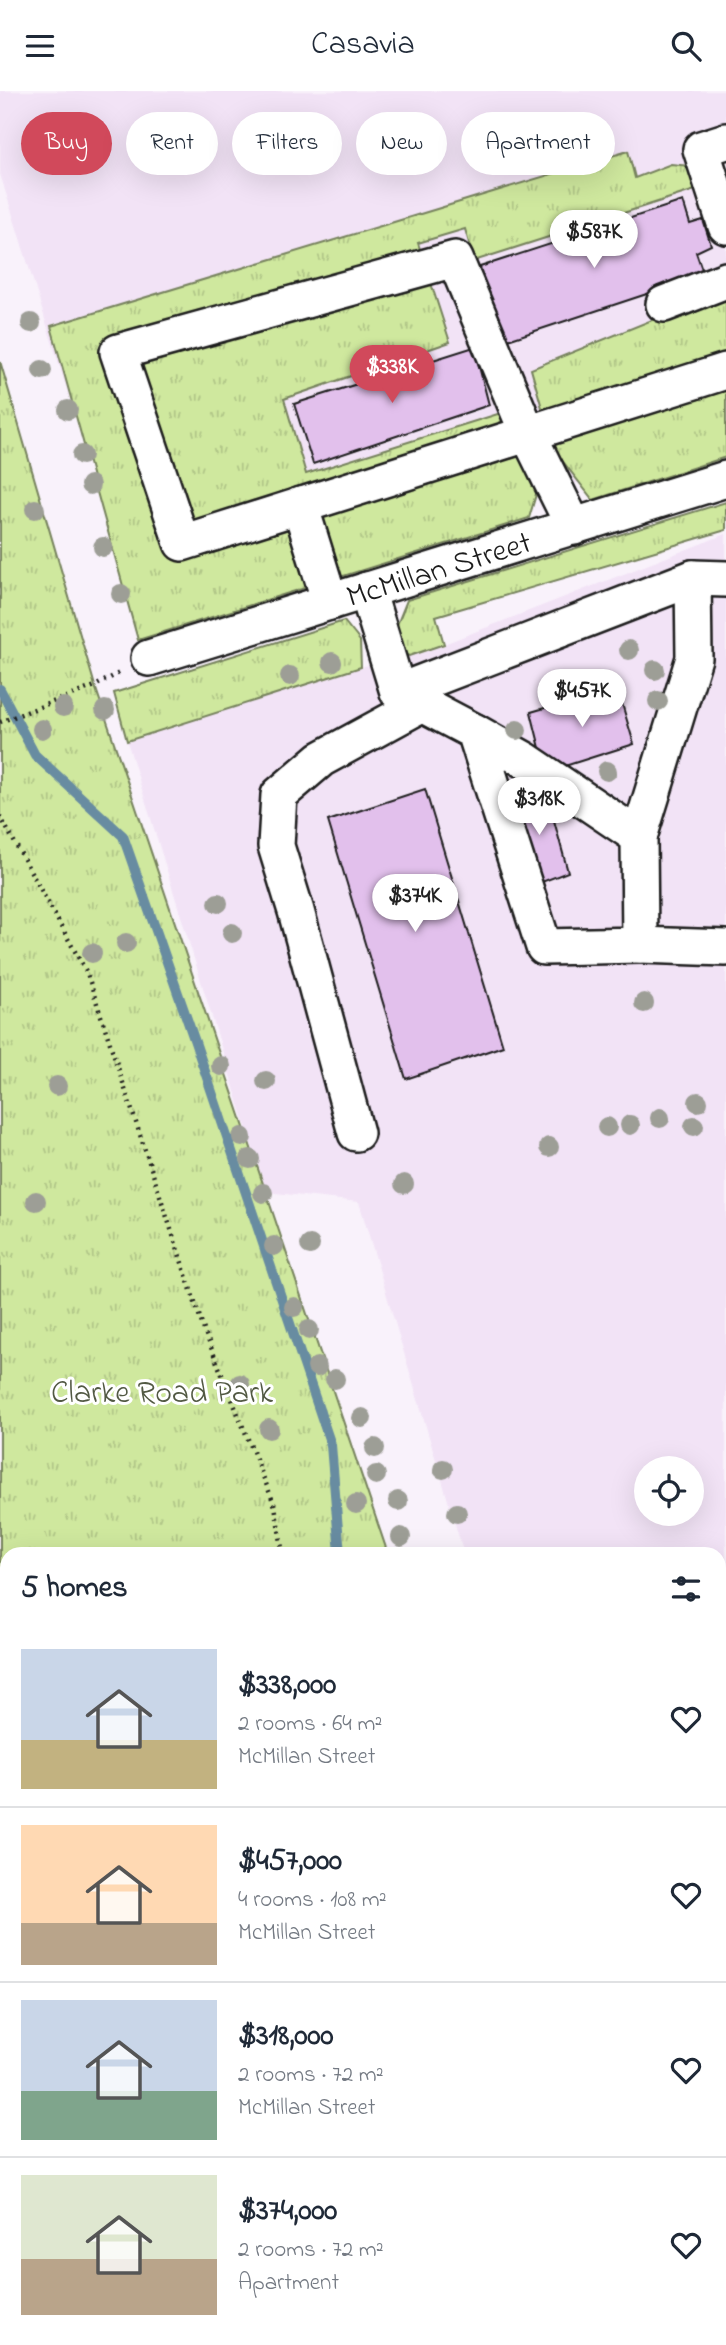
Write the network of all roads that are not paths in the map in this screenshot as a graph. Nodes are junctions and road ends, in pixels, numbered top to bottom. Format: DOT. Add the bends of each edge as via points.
graph roads {
  1 [pos="726,141"];
  2 [pos="726,226"];
  3 [pos="726,280"];
  4 [pos="664,304"];
  5 [pos="726,371"];
  6 [pos="528,434"];
  7 [pos="726,479"];
  8 [pos="300,505"];
  9 [pos="574,527"];
  10 [pos="709,578"];
  11 [pos="368,590"];
  12 [pos="330,601"];
  13 [pos="149,658"];
  14 [pos="410,698"];
  15 [pos="475,732"];
  16 [pos="639,837"];
  17 [pos="640,945"];
  18 [pos="726,948"];
  19 [pos="356,1133"];
  1 -- 2 [label="street" via="701,149"];
  3 -- 4 [label="street"];
  5 -- 6 [label="street"];
  6 -- 8 [label="street"];
  6 -- 8 [label="street" via="455,258 118,352 182,543"];
  6 -- 9 [label="street"];
  7 -- 9 [label="street, McMillan Street"];
  8 -- 12 [label="street"];
  9 -- 11 [label="street, McMillan Street"];
  10 -- 14 [label="street"];
  10 -- 16 [label="street" via="694,658"];
  11 -- 12 [label="street, McMillan Street"];
  11 -- 14 [label="street"];
  12 -- 13 [label="street, McMillan Street"];
  14 -- 15 [label="street"];
  14 -- 19 [label="street" via="321,759 279,795 276,846"];
  15 -- 16 [label="street"];
  15 -- 17 [label="street" via="544,947"];
  16 -- 17 [label="street"];
  17 -- 18 [label="street"];
}
